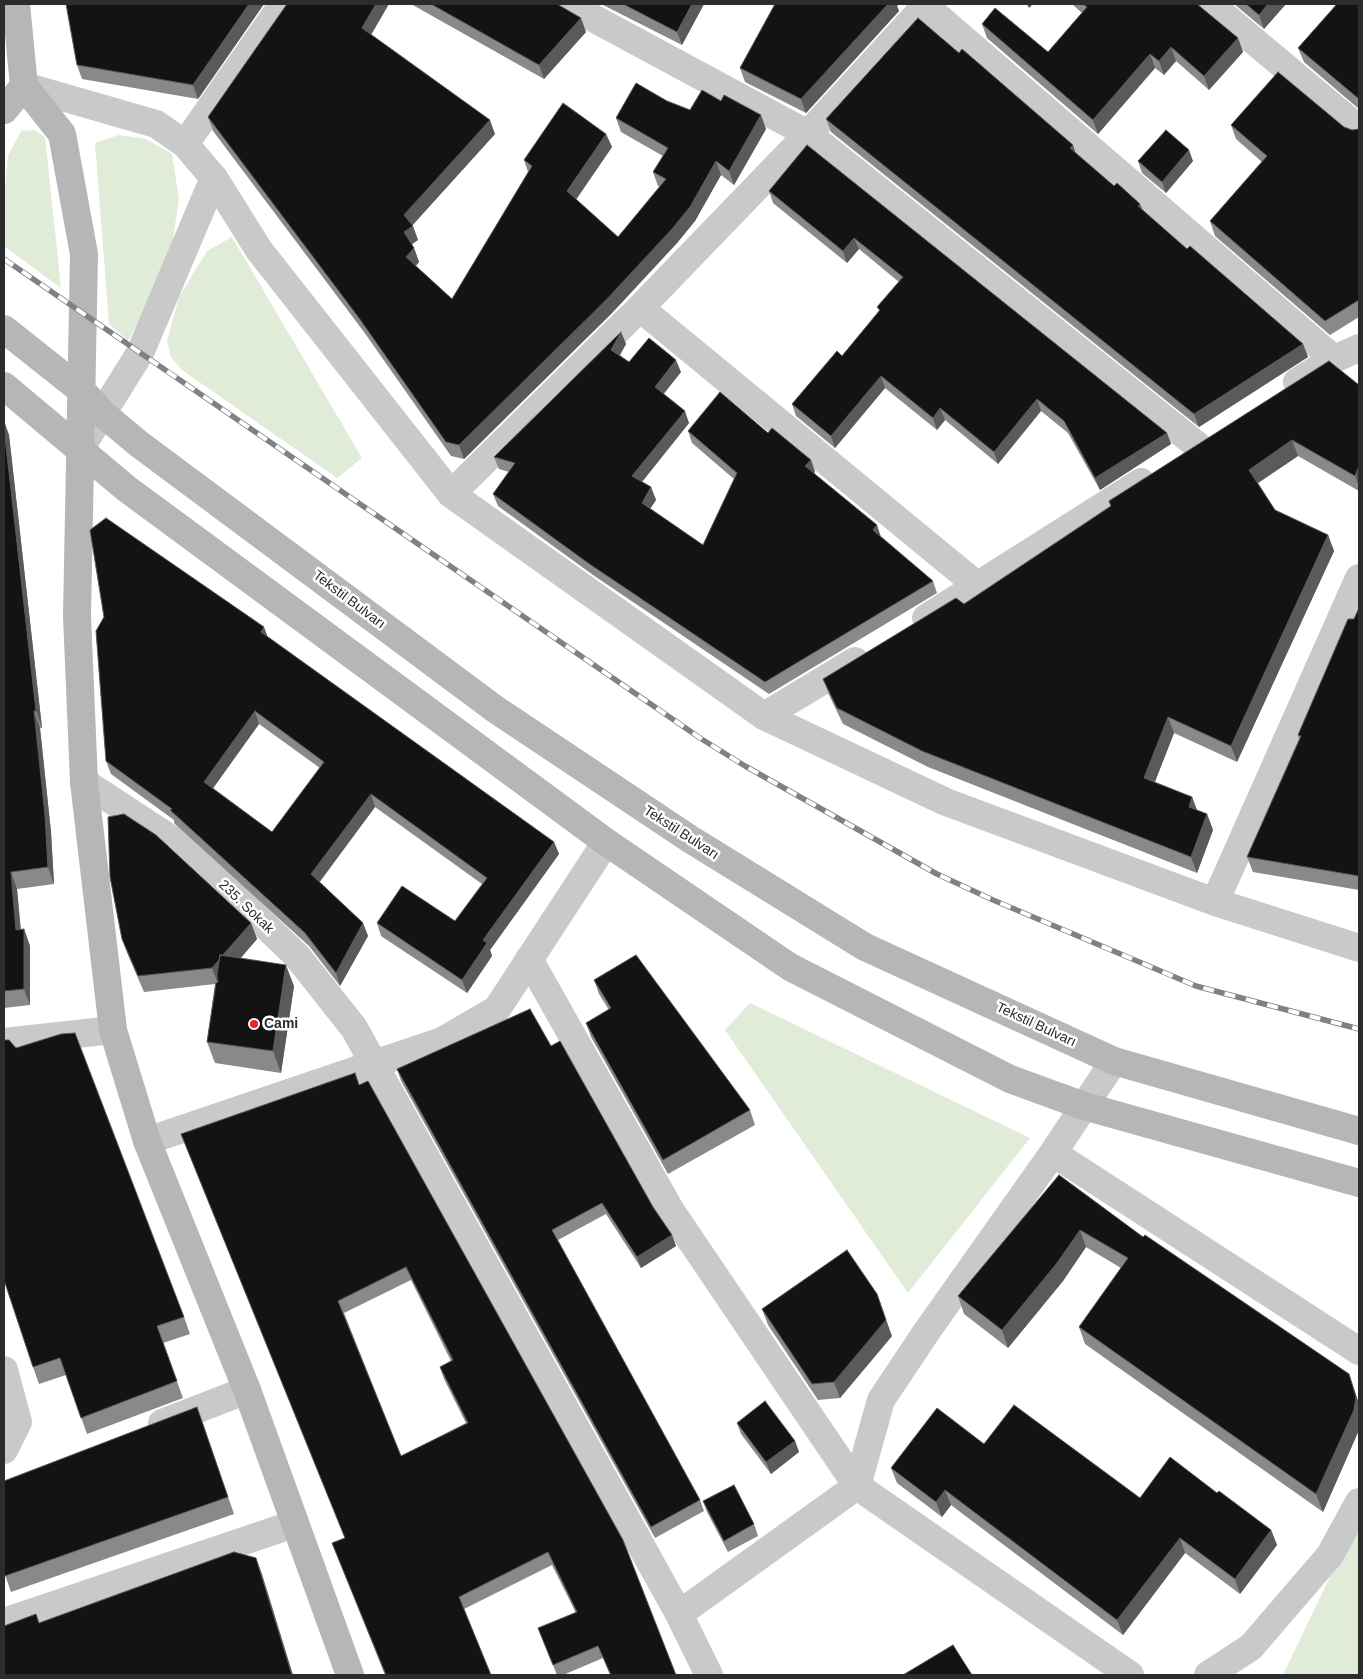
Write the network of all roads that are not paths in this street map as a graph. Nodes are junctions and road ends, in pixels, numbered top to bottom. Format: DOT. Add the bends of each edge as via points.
graph roads {
  1 [pos="16,4"];
  2 [pos="282,4"];
  3 [pos="567,4"];
  4 [pos="925,4"];
  5 [pos="1210,4"];
  6 [pos="24,86"];
  7 [pos="4,110"];
  8 [pos="1359,129"];
  9 [pos="808,134"];
  10 [pos="185,144"];
  11 [pos="214,178"];
  12 [pos="640,308"];
  13 [pos="4,329"];
  14 [pos="1359,348"];
  15 [pos="1334,359"];
  16 [pos="4,386"];
  17 [pos="82,391"];
  18 [pos="1278,395"];
  19 [pos="103,414"];
  20 [pos="1222,430"];
  21 [pos="1198,446"];
  22 [pos="80,449"];
  23 [pos="451,494"];
  24 [pos="1359,578"];
  25 [pos="978,586"];
  26 [pos="1353,607"];
  27 [pos="904,631"];
  28 [pos="879,646"];
  29 [pos="764,716"];
  30 [pos="84,782"];
  31 [pos="606,842"];
  32 [pos="1214,902"];
  33 [pos="1359,948"];
  34 [pos="529,959"];
  35 [pos="113,1030"];
  36 [pos="4,1042"];
  37 [pos="1114,1061"];
  38 [pos="375,1064"];
  39 [pos="1084,1106"];
  40 [pos="1359,1131"];
  41 [pos="147,1141"];
  42 [pos="1053,1153"];
  43 [pos="1359,1183"];
  44 [pos="1359,1351"];
  45 [pos="4,1370"];
  46 [pos="247,1390"];
  47 [pos="11,1420"];
  48 [pos="135,1433"];
  49 [pos="4,1450"];
  50 [pos="857,1486"];
  51 [pos="1359,1502"];
  52 [pos="294,1524"];
  53 [pos="679,1614"];
  54 [pos="4,1622"];
  55 [pos="350,1675"];
  56 [pos="709,1675"];
  57 [pos="1130,1675"];
  58 [pos="1208,1675"];
  1 -- 6 [label="main road"];
  2 -- 10 [label="street"];
  3 -- 9 [label="street"];
  4 -- 9 [label="street"];
  4 -- 15 [label="street"];
  5 -- 8 [label="street"];
  6 -- 7 [label="main road"];
  6 -- 10 [label="street" via="156,124"];
  6 -- 17 [label="main road" via="62,134 64,143 84,254"];
  9 -- 12 [label="street"];
  9 -- 21 [label="street"];
  10 -- 11 [label="street"];
  11 -- 19 [label="street" via="140,353"];
  11 -- 23 [label="street" via="260,250"];
  12 -- 23 [label="street"];
  12 -- 25 [label="street"];
  13 -- 17 [label="main road, Tekstil Bulvarı"];
  14 -- 15 [label="street"];
  15 -- 18 [label="street"];
  16 -- 22 [label="main road"];
  17 -- 19 [label="main road, Tekstil Bulvarı"];
  17 -- 22 [label="main road"];
  19 -- 22 [label="street"];
  19 -- 37 [label="main road, Tekstil Bulvarı" via="138,444 495,709 690,839 865,947"];
  20 -- 21 [label="street"];
  21 -- 25 [label="street"];
  22 -- 30 [label="main road" via="76,616"];
  22 -- 31 [label="main road" via="127,489"];
  23 -- 29 [label="street"];
  24 -- 26 [label="street"];
  25 -- 27 [label="street"];
  26 -- 32 [label="street"];
  28 -- 29 [label="street"];
  29 -- 32 [label="street" via="946,802"];
  30 -- 35 [label="main road"];
  30 -- 38 [label="street, 235. Sokak" via="171,839 297,956 354,1028"];
  31 -- 34 [label="street"];
  31 -- 39 [label="main road" via="790,967 1010,1079"];
  32 -- 33 [label="street"];
  34 -- 38 [label="street" via="497,1009 442,1041"];
  34 -- 50 [label="street" via="671,1211"];
  35 -- 36 [label="street"];
  35 -- 41 [label="main road"];
  37 -- 39 [label="street"];
  37 -- 40 [label="main road, Tekstil Bulvarı"];
  38 -- 41 [label="street"];
  38 -- 53 [label="street, 235. Sokak"];
  39 -- 42 [label="street"];
  39 -- 43 [label="main road"];
  41 -- 46 [label="main road"];
  42 -- 44 [label="street"];
  42 -- 50 [label="street" via="881,1400"];
  45 -- 47 [label="street"];
  46 -- 48 [label="street"];
  46 -- 52 [label="main road"];
  47 -- 49 [label="street"];
  50 -- 53 [label="street"];
  50 -- 57 [label="street"];
  51 -- 58 [label="street" via="1330,1555 1251,1646"];
  52 -- 54 [label="street"];
  52 -- 55 [label="main road"];
  53 -- 56 [label="street, 235. Sokak"];
}
